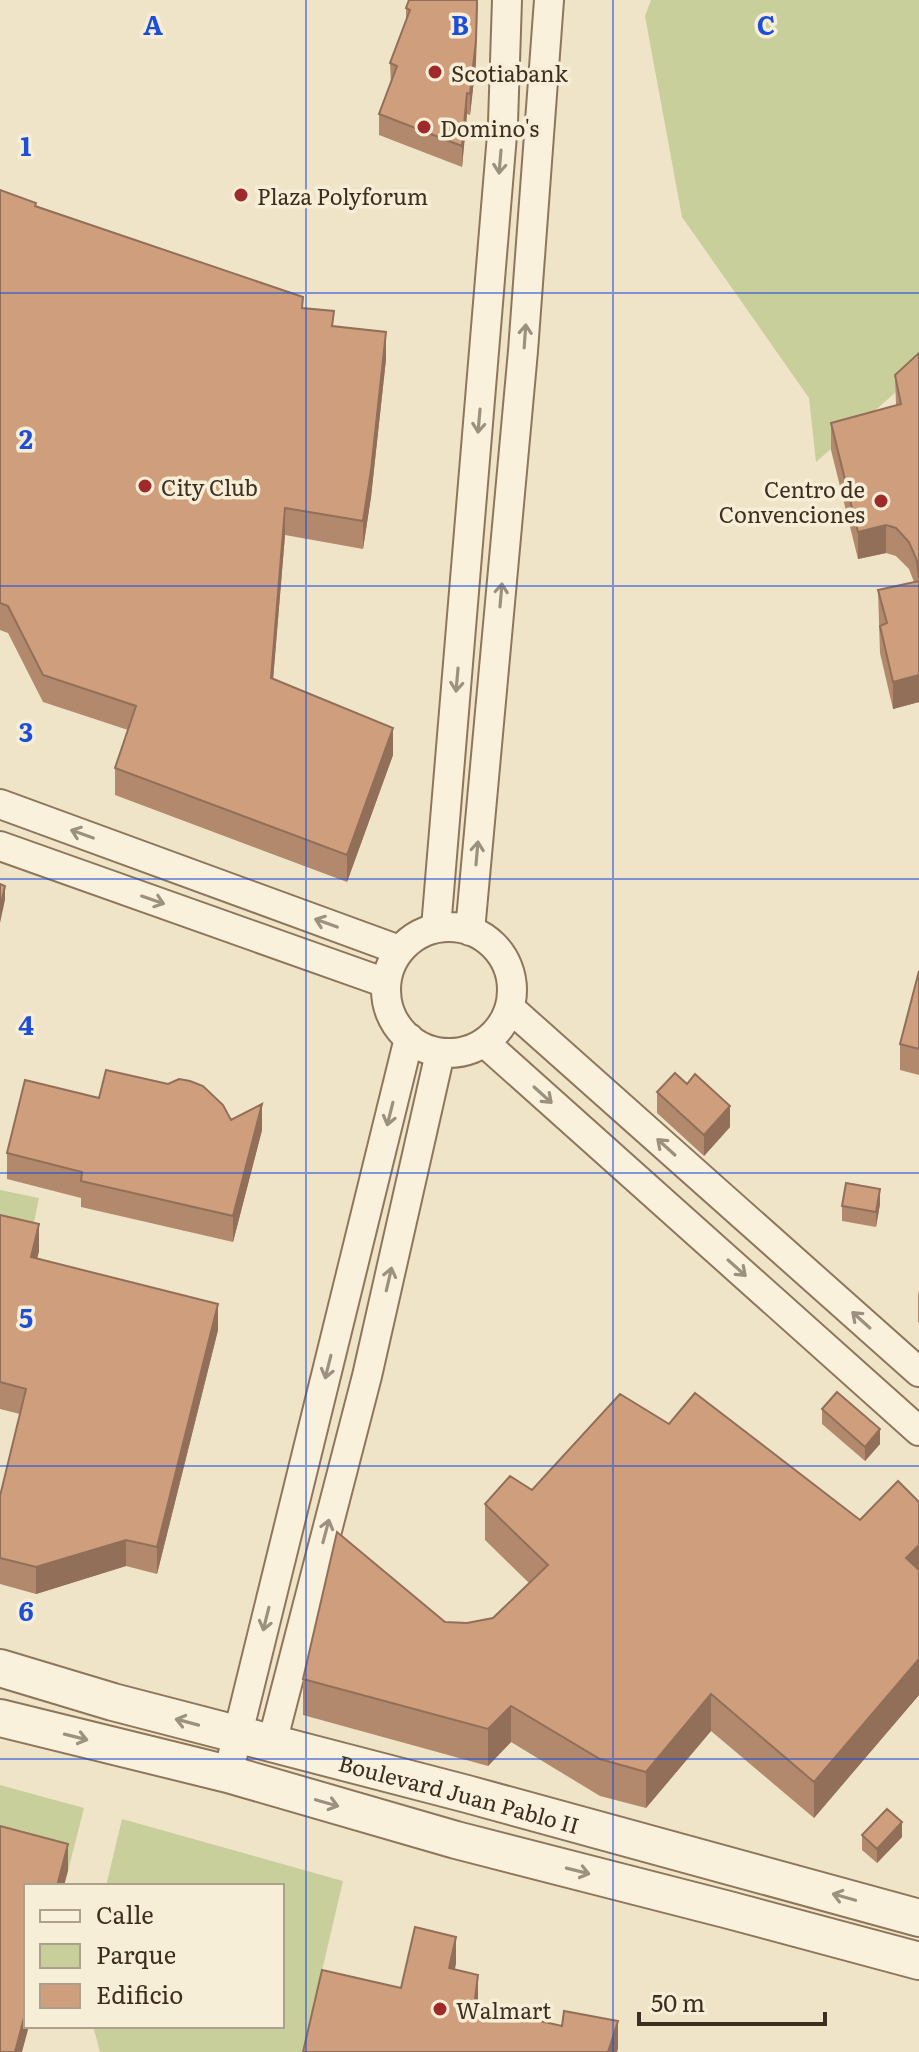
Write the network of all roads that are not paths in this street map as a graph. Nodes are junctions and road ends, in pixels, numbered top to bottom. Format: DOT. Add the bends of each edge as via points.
graph roads {
  1 [pos="507,0"];
  2 [pos="549,0"];
  3 [pos="0,804"];
  4 [pos="0,846"];
  5 [pos="436,928"];
  6 [pos="470,931"];
  7 [pos="399,950"];
  8 [pos="386,983"];
  9 [pos="510,1008"];
  10 [pos="409,1038"];
  11 [pos="485,1043"];
  12 [pos="440,1053"];
  13 [pos="919,1372"];
  14 [pos="919,1431"];
  15 [pos="0,1668"];
  16 [pos="0,1718"];
  17 [pos="255,1739"];
  18 [pos="228,1774"];
  19 [pos="467,1794"];
  20 [pos="456,1840"];
  21 [pos="753,1872"];
  22 [pos="729,1910"];
  23 [pos="919,1918"];
  24 [pos="919,1961"];
  1 -- 5 [label="street, one-way" via="503,123"];
  6 -- 2 [label="street, one-way"];
  7 -- 3 [label="street, one-way"];
  4 -- 8 [label="street, one-way"];
  5 -- 6 [label="street"];
  5 -- 7 [label="street" via="415,935"];
  6 -- 9 [label="street" via="488,940 504,959 512,983"];
  7 -- 8 [label="street"];
  8 -- 10 [label="street" via="389,1013"];
  9 -- 11 [label="street"];
  13 -- 9 [label="street, one-way"];
  10 -- 12 [label="street"];
  10 -- 17 [label="street, one-way"];
  11 -- 12 [label="street"];
  11 -- 14 [label="street, one-way"];
  17 -- 12 [label="street, one-way" via="367,1376"];
  17 -- 15 [label="street, Boulevard Juan Pablo II, one-way"];
  16 -- 18 [label="street, Boulevard Juan Pablo II, one-way"];
  17 -- 18 [label="street"];
  17 -- 19 [label="street, Boulevard Juan Pablo II"];
  18 -- 20 [label="street, Boulevard Juan Pablo II, one-way"];
  19 -- 20 [label="street"];
  19 -- 21 [label="street, Boulevard Juan Pablo II"];
  20 -- 22 [label="street, Boulevard Juan Pablo II, one-way"];
  21 -- 22 [label="street"];
  23 -- 21 [label="street, Boulevard Juan Pablo II, one-way"];
  22 -- 24 [label="street, Boulevard Juan Pablo II"];
}
